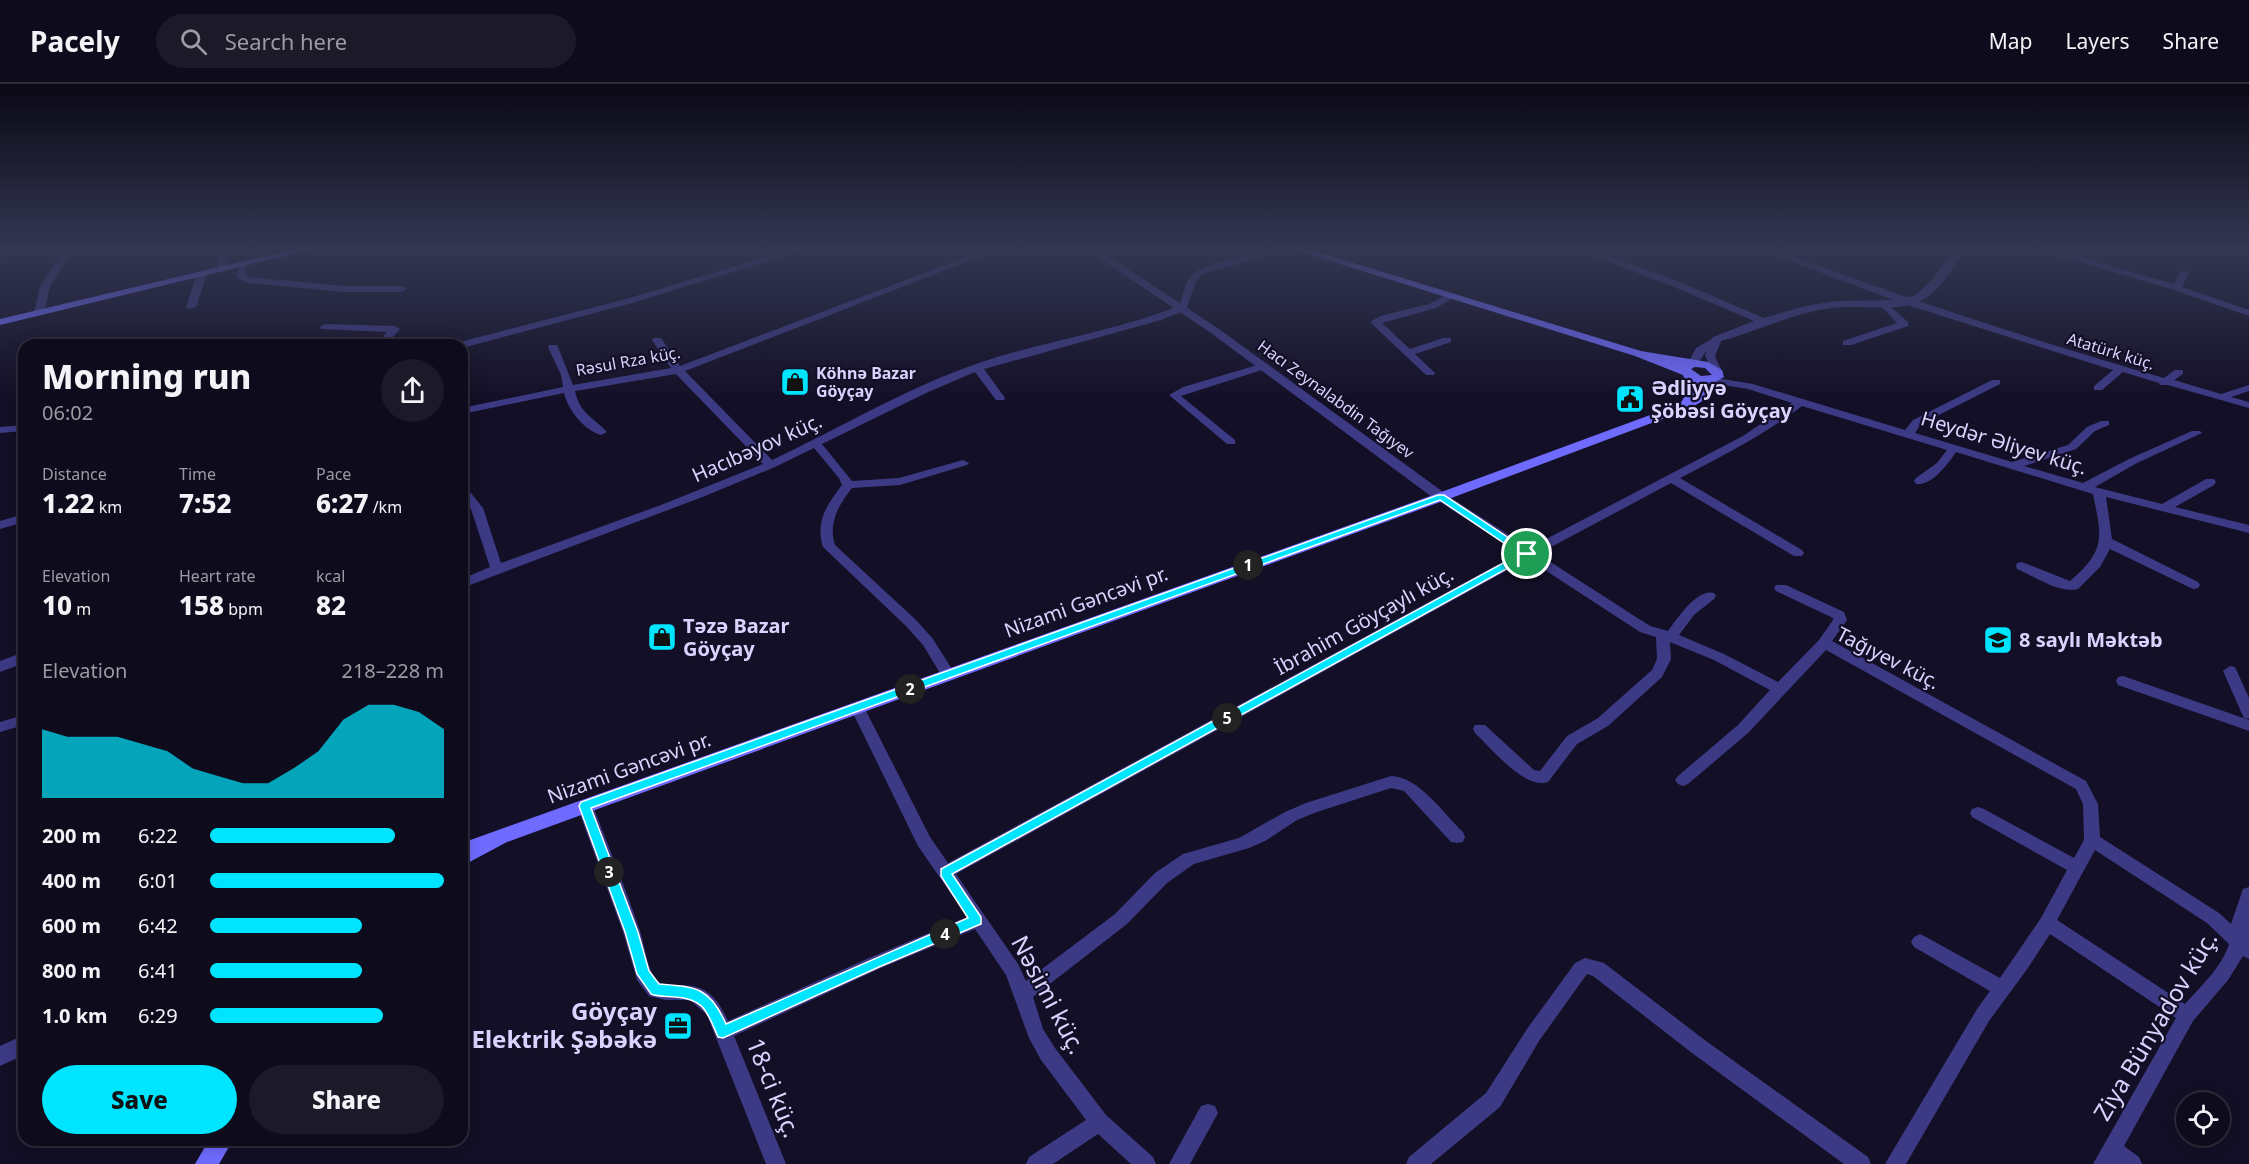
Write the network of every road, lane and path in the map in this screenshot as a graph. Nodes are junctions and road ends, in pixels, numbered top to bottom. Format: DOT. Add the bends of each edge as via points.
graph roads {
  1 [pos="42,299"];
  2 [pos="96,299"];
  3 [pos="194,299"];
  4 [pos="634,299"];
  5 [pos="864,299"];
  6 [pos="1169,299"];
  7 [pos="1186,299"];
  8 [pos="1445,299"];
  9 [pos="1460,299"];
  10 [pos="1712,299"];
  11 [pos="1900,299"];
  12 [pos="1909,299"];
  13 [pos="2210,299"];
  14 [pos="1904,301"];
  15 [pos="1882,302"];
  16 [pos="191,307"];
  17 [pos="1183,308"];
  18 [pos="39,313"];
  19 [pos="2249,313"];
  20 [pos="1762,321"];
  21 [pos="0,322"];
  22 [pos="325,327"];
  23 [pos="386,339"];
  24 [pos="1717,339"];
  25 [pos="657,340"];
  26 [pos="1447,340"];
  27 [pos="468,343"];
  28 [pos="1847,343"];
  29 [pos="553,347"];
  30 [pos="1408,353"];
  31 [pos="1264,366"];
  32 [pos="977,367"];
  33 [pos="1690,368"];
  34 [pos="2119,369"];
  35 [pos="678,370"];
  36 [pos="2180,372"];
  37 [pos="1430,373"];
  38 [pos="1715,374"];
  39 [pos="1996,382"];
  40 [pos="2164,383"];
  41 [pos="568,388"];
  42 [pos="2098,388"];
  43 [pos="2249,388"];
  44 [pos="2222,397"];
  45 [pos="1000,398"];
  46 [pos="1801,401"];
  47 [pos="2249,405"];
  48 [pos="1685,406"];
  49 [pos="468,410"];
  50 [pos="2105,423"];
  51 [pos="18,428"];
  52 [pos="0,430"];
  53 [pos="601,432"];
  54 [pos="2196,433"];
  55 [pos="1908,434"];
  56 [pos="1231,442"];
  57 [pos="816,444"];
  58 [pos="1954,448"];
  59 [pos="963,463"];
  60 [pos="771,465"];
  61 [pos="2012,466"];
  62 [pos="1671,478"];
  63 [pos="1920,481"];
  64 [pos="2210,482"];
  65 [pos="848,485"];
  66 [pos="2084,488"];
  67 [pos="2099,492"];
  68 [pos="468,497"];
  69 [pos="1441,497"];
  70 [pos="2162,509"];
  71 [pos="18,520"];
  72 [pos="0,525"];
  73 [pos="2249,529"];
  74 [pos="2107,542"];
  75 [pos="1798,553"];
  76 [pos="1527,554"];
  77 [pos="2022,566"];
  78 [pos="497,569"];
  79 [pos="468,581"];
  80 [pos="2193,585"];
  81 [pos="1781,588"];
  82 [pos="1708,596"];
  83 [pos="1667,637"];
  84 [pos="1824,643"];
  85 [pos="18,659"];
  86 [pos="0,664"];
  87 [pos="2230,671"];
  88 [pos="948,674"];
  89 [pos="2123,681"];
  90 [pos="1780,689"];
  91 [pos="858,709"];
  92 [pos="2249,714"];
  93 [pos="18,722"];
  94 [pos="2249,726"];
  95 [pos="0,727"];
  96 [pos="1480,729"];
  97 [pos="1683,780"];
  98 [pos="585,806"];
  99 [pos="1978,813"];
  100 [pos="501,837"];
  101 [pos="1457,837"];
  102 [pos="2092,840"];
  103 [pos="468,848"];
  104 [pos="468,856"];
  105 [pos="2078,868"];
  106 [pos="945,872"];
  107 [pos="2249,894"];
  108 [pos="976,921"];
  109 [pos="2047,923"];
  110 [pos="1920,942"];
  111 [pos="2244,945"];
  112 [pos="2003,989"];
  113 [pos="1023,994"];
  114 [pos="2187,1015"];
  115 [pos="723,1032"];
  116 [pos="18,1048"];
  117 [pos="0,1056"];
  118 [pos="1208,1113"];
  119 [pos="1099,1122"];
  120 [pos="218,1146"];
  121 [pos="2107,1156"];
  122 [pos="206,1164"];
  123 [pos="776,1164"];
  124 [pos="1036,1164"];
  125 [pos="1146,1164"];
  126 [pos="1179,1164"];
  127 [pos="1416,1164"];
  128 [pos="1861,1164"];
  129 [pos="1895,1164"];
  130 [pos="2132,1164"];
  1 -- 18 [label="street"];
  2 -- 18 [label="main road"];
  3 -- 16 [label="street"];
  4 -- 27 [label="street"];
  5 -- 35 [label="street, Rəsul Rza küç."];
  6 -- 17 [label="street, Hacı Zeynalabdin Tağıyev"];
  7 -- 17 [label="street"];
  8 -- 30 [label="street" via="1375,322"];
  9 -- 33 [label="main road"];
  10 -- 20 [label="street"];
  11 -- 14 [label="street, Atatürk küç."];
  12 -- 14 [label="street"];
  13 -- 19 [label="street"];
  14 -- 15 [label="street"];
  14 -- 34 [label="street, Atatürk küç."];
  15 -- 20 [label="street" via="1821,306"];
  15 -- 28 [label="street" via="1904,324"];
  17 -- 31 [label="street, Hacı Zeynalabdin Tağıyev"];
  17 -- 32 [label="street, Hacıbəyov küç." via="1134,326"];
  18 -- 21 [label="main road"];
  20 -- 24 [label="street"];
  22 -- 23 [label="street" via="395,329"];
  24 -- 33 [label="street" via="1700,350"];
  24 -- 38 [label="street" via="1710,356"];
  25 -- 35 [label="street"];
  26 -- 30 [label="street"];
  29 -- 41 [label="street"];
  30 -- 37 [label="street"];
  31 -- 56 [label="street" via="1174,395"];
  31 -- 69 [label="street, Hacı Zeynalabdin Tağıyev"];
  32 -- 45 [label="street"];
  32 -- 57 [label="street, Hacıbəyov küç." via="912,394"];
  33 -- 38 [label="main road" via="1700,379"];
  33 -- 48 [label="main road" via="1694,391"];
  34 -- 40 [label="street, Atatürk küç."];
  34 -- 42 [label="street"];
  35 -- 41 [label="street, Rəsul Rza küç."];
  35 -- 60 [label="street"];
  36 -- 40 [label="street"];
  38 -- 46 [label="street, Heydər Əliyev küç."];
  38 -- 48 [label="main road, Nizami Gəncəvi pr." via="1705,394"];
  39 -- 55 [label="street" via="1917,422"];
  40 -- 44 [label="street, Atatürk küç."];
  41 -- 49 [label="street, Rəsul Rza küç."];
  41 -- 53 [label="street" via="572,403"];
  43 -- 44 [label="street"];
  44 -- 47 [label="street, Atatürk küç."];
  46 -- 55 [label="street, Heydər Əliyev küç."];
  46 -- 62 [label="street, İbrahim Göyçaylı küç." via="1747,438"];
  48 -- 69 [label="main road, Nizami Gəncəvi pr."];
  50 -- 61 [label="street" via="2091,429 2072,447"];
  51 -- 52 [label="street"];
  54 -- 66 [label="street"];
  55 -- 58 [label="street, Heydər Əliyev küç."];
  57 -- 60 [label="street, Hacıbəyov küç."];
  57 -- 65 [label="street"];
  58 -- 61 [label="street, Heydər Əliyev küç."];
  58 -- 63 [label="street" via="1941,465"];
  59 -- 65 [label="street" via="900,481"];
  60 -- 78 [label="street, Hacıbəyov küç."];
  61 -- 66 [label="street, Heydər Əliyev küç."];
  62 -- 75 [label="street"];
  62 -- 76 [label="street, İbrahim Göyçaylı küç."];
  64 -- 70 [label="street"];
  65 -- 88 [label="street" via="827,516 825,537 829,547 911,623"];
  66 -- 67 [label="street, Heydər Əliyev küç."];
  67 -- 70 [label="street, Heydər Əliyev küç."];
  67 -- 74 [label="street"];
  68 -- 78 [label="street" via="477,508"];
  69 -- 76 [label="street"];
  69 -- 88 [label="main road, Nizami Gəncəvi pr."];
  70 -- 73 [label="street, Heydər Əliyev küç."];
  71 -- 72 [label="street"];
  74 -- 77 [label="street" via="2099,560 2073,586"];
  74 -- 80 [label="street"];
  76 -- 83 [label="street" via="1624,617"];
  76 -- 106 [label="street, İbrahim Göyçaylı küç."];
  78 -- 79 [label="street, Hacıbəyov küç."];
  81 -- 84 [label="street" via="1839,615 1840,620"];
  82 -- 83 [label="street"];
  83 -- 90 [label="street" via="1719,657"];
  83 -- 96 [label="street" via="1658,673 1603,722 1572,740 1543,778 1529,774"];
  84 -- 90 [label="street, Tağıyev küç."];
  84 -- 102 [label="street, Tağıyev küç." via="2081,784 2091,801"];
  85 -- 86 [label="street"];
  87 -- 92 [label="street"];
  88 -- 91 [label="main road, Nizami Gəncəvi pr."];
  89 -- 94 [label="street"];
  90 -- 97 [label="street, Tağıyev küç." via="1743,729"];
  91 -- 98 [label="main road, Nizami Gəncəvi pr."];
  91 -- 106 [label="street, Nəsimi küç." via="924,841"];
  93 -- 95 [label="street"];
  98 -- 100 [label="main road, Nizami Gəncəvi pr."];
  98 -- 115 [label="street, 18-ci küç." via="632,932 643,974 655,990 693,992 706,1001"];
  99 -- 105 [label="street"];
  100 -- 103 [label="main road"];
  100 -- 104 [label="main road"];
  101 -- 113 [label="street" via="1399,782 1312,807 1243,843 1189,859 1161,878 1120,919"];
  102 -- 105 [label="street"];
  102 -- 111 [label="street" via="2213,918"];
  105 -- 109 [label="street"];
  106 -- 108 [label="street, Nəsimi küç."];
  107 -- 111 [label="street, Ziya Bünyadov küç." via="2240,921"];
  108 -- 113 [label="street, Nəsimi küç." via="1012,970"];
  108 -- 115 [label="street"];
  109 -- 112 [label="street"];
  109 -- 114 [label="street"];
  110 -- 112 [label="street"];
  111 -- 114 [label="street, Ziya Bünyadov küç."];
  112 -- 129 [label="street" via="1983,1015"];
  113 -- 119 [label="street, Nəsimi küç." via="1039,1039"];
  114 -- 121 [label="street, Ziya Bünyadov küç."];
  115 -- 123 [label="street, 18-ci küç."];
  116 -- 117 [label="street"];
  118 -- 126 [label="street"];
  119 -- 124 [label="street"];
  119 -- 125 [label="street, Nəsimi küç."];
  120 -- 122 [label="main road"];
  121 -- 130 [label="street, Ziya Bünyadov küç."];
  127 -- 128 [label="street" via="1493,1100 1533,1035 1585,966 1598,969 1698,1047"];
}
